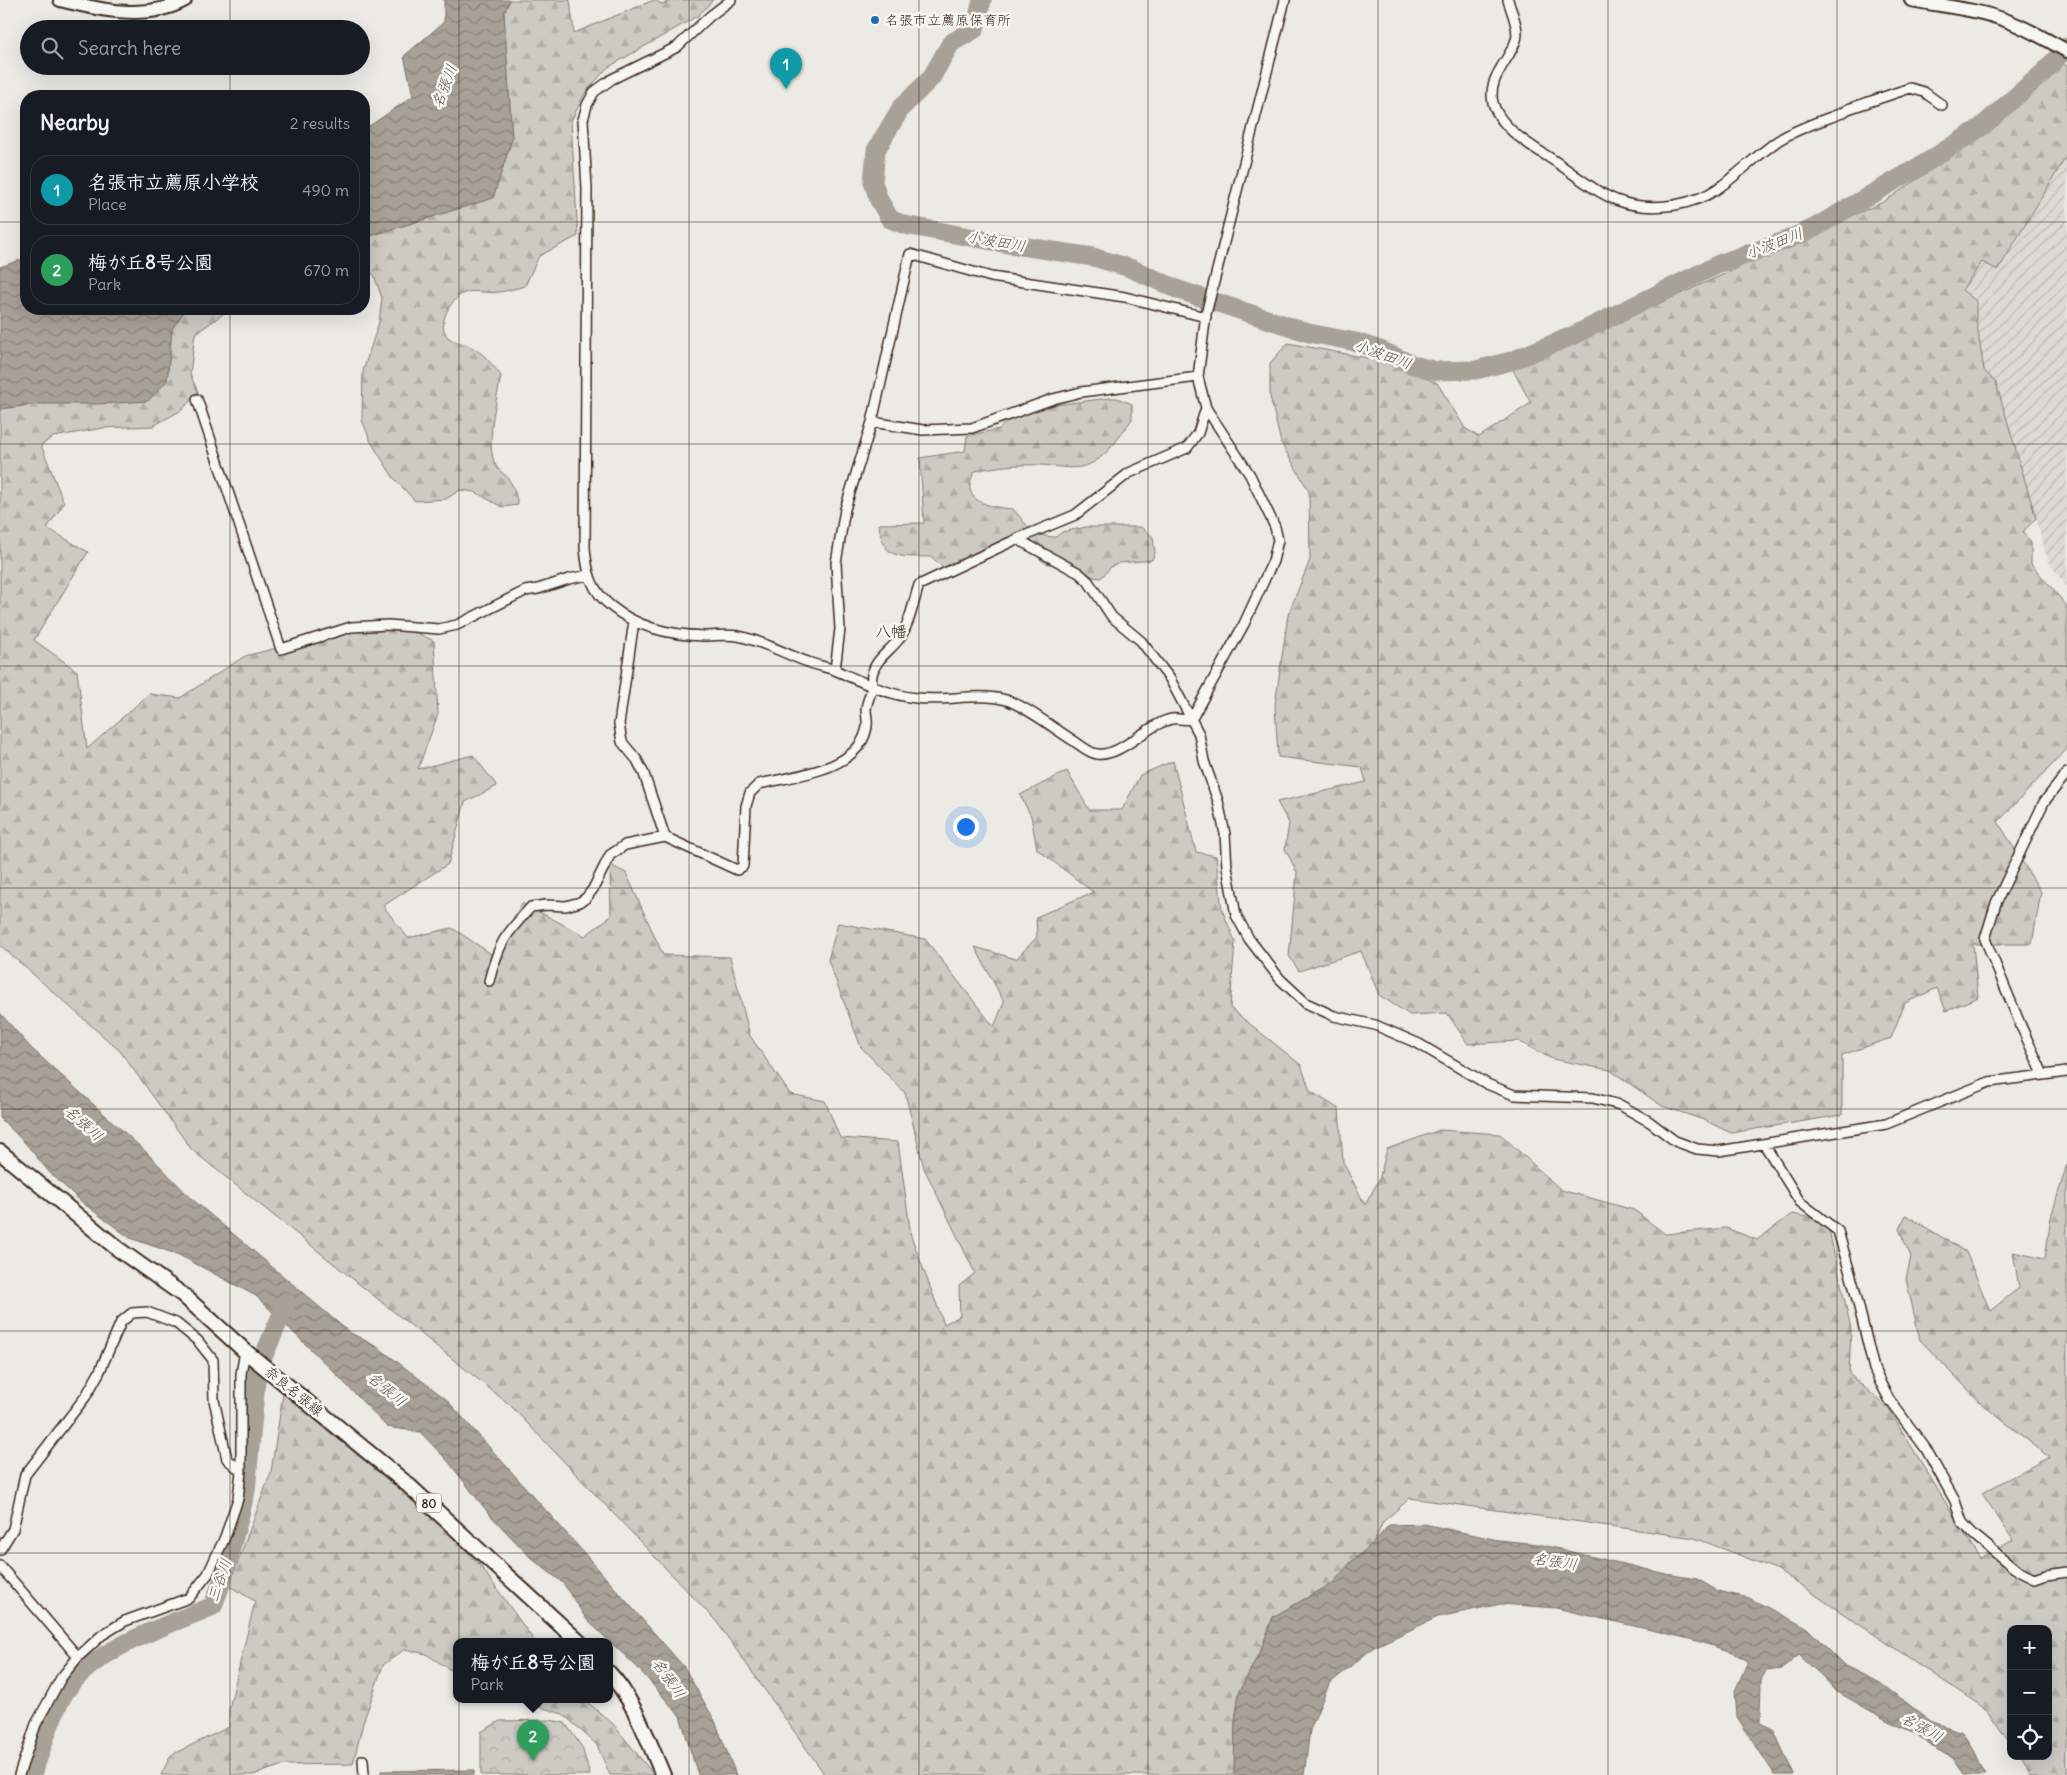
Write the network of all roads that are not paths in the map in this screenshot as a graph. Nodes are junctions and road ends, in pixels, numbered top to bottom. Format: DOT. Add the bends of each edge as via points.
graph roads {
  1 [pos="60,0"];
  2 [pos="185,0"];
  3 [pos="731,0"];
  4 [pos="1285,0"];
  5 [pos="1508,0"];
  6 [pos="1911,0"];
  7 [pos="84,3"];
  8 [pos="2067,51"];
  9 [pos="1942,105"];
  10 [pos="1206,316"];
  11 [pos="1198,377"];
  12 [pos="197,399"];
  13 [pos="1206,408"];
  14 [pos="872,422"];
  15 [pos="1017,539"];
  16 [pos="588,575"];
  17 [pos="634,621"];
  18 [pos="835,670"];
  19 [pos="872,687"];
  20 [pos="1191,720"];
  21 [pos="2067,772"];
  22 [pos="665,836"];
  23 [pos="489,981"];
  24 [pos="2067,1072"];
  25 [pos="2043,1074"];
  26 [pos="1764,1144"];
  27 [pos="0,1152"];
  28 [pos="249,1354"];
  29 [pos="241,1471"];
  30 [pos="0,1550"];
  31 [pos="0,1566"];
  32 [pos="2067,1572"];
  33 [pos="574,1638"];
  34 [pos="78,1657"];
  35 [pos="613,1677"];
  36 [pos="363,1760"];
  37 [pos="19,1775"];
  38 [pos="364,1775"];
  39 [pos="663,1775"];
  1 -- 7 [label="main road"];
  2 -- 7 [label="main road" via="144,12"];
  3 -- 16 [label="street" via="677,47 601,86 590,98 585,111 582,129 588,188 585,548"];
  4 -- 10 [label="street"];
  5 -- 9 [label="street" via="1517,34 1494,83 1493,102 1498,112 1518,136 1608,197 1631,206 1656,207 1701,199 1792,133 1901,91 1916,88"];
  6 -- 8 [label="main road" via="1986,14 2026,28"];
  10 -- 11 [label="street"];
  10 -- 14 [label="street" via="1125,297 992,276 910,254"];
  11 -- 13 [label="street"];
  11 -- 14 [label="street" via="1053,398 972,428 923,430"];
  12 -- 16 [label="street" via="281,649 351,627 388,625 439,629 457,625 525,591"];
  13 -- 15 [label="street" via="1198,433 1186,448 1129,473 1075,515"];
  13 -- 20 [label="street" via="1250,475 1278,540 1273,561 1244,624"];
  14 -- 18 [label="street" via="845,509 836,564 840,629"];
  15 -- 19 [label="street" via="919,585 908,623 899,639 880,658 872,674"];
  15 -- 20 [label="street" via="1088,581 1112,617 1141,641 1170,679"];
  16 -- 17 [label="street" via="603,599"];
  17 -- 18 [label="street" via="671,634 737,636"];
  17 -- 22 [label="street" via="619,724 622,742 644,774"];
  18 -- 19 [label="street"];
  19 -- 20 [label="street" via="916,698 1006,700 1096,754 1107,753 1172,719"];
  19 -- 22 [label="street" via="866,710 866,734 850,756 836,765 759,784 750,793 746,806 745,858 738,870"];
  20 -- 26 [label="street" via="1199,734 1204,761 1218,801 1236,915 1249,939 1280,979 1306,1003 1334,1016 1375,1025 1419,1044 1486,1084 1514,1095 1593,1098 1620,1105 1674,1141 1697,1149 1719,1151"];
  21 -- 25 [label="street" via="2044,802 1996,903 1985,939"];
  22 -- 23 [label="street" via="625,845 610,855 593,890 580,902 566,906 531,907 506,934 496,953"];
  24 -- 25 [label="street"];
  25 -- 26 [label="street" via="1989,1082 1886,1124"];
  26 -- 32 [label="street" via="1800,1202 1838,1231 1874,1369 1889,1399 1926,1449 1955,1501 1962,1522 2011,1565 2034,1580"];
  27 -- 28 [label="main road, 奈良名張線 / 80" via="118,1249 183,1295"];
  28 -- 29 [label="street" via="241,1374"];
  28 -- 33 [label="main road, 奈良名張線 / 80" via="426,1500"];
  29 -- 30 [label="street" via="228,1459 214,1400 213,1360 198,1341 176,1323 147,1312 132,1313 120,1322 86,1396 25,1475 12,1529"];
  29 -- 34 [label="street" via="238,1499 225,1536 208,1574 189,1598 125,1622 102,1635"];
  31 -- 34 [label="street"];
  34 -- 37 [label="street" via="61,1678 36,1724"];
  35 -- 39 [label="main road" via="637,1717"];
  36 -- 38 [label="street"];
}
